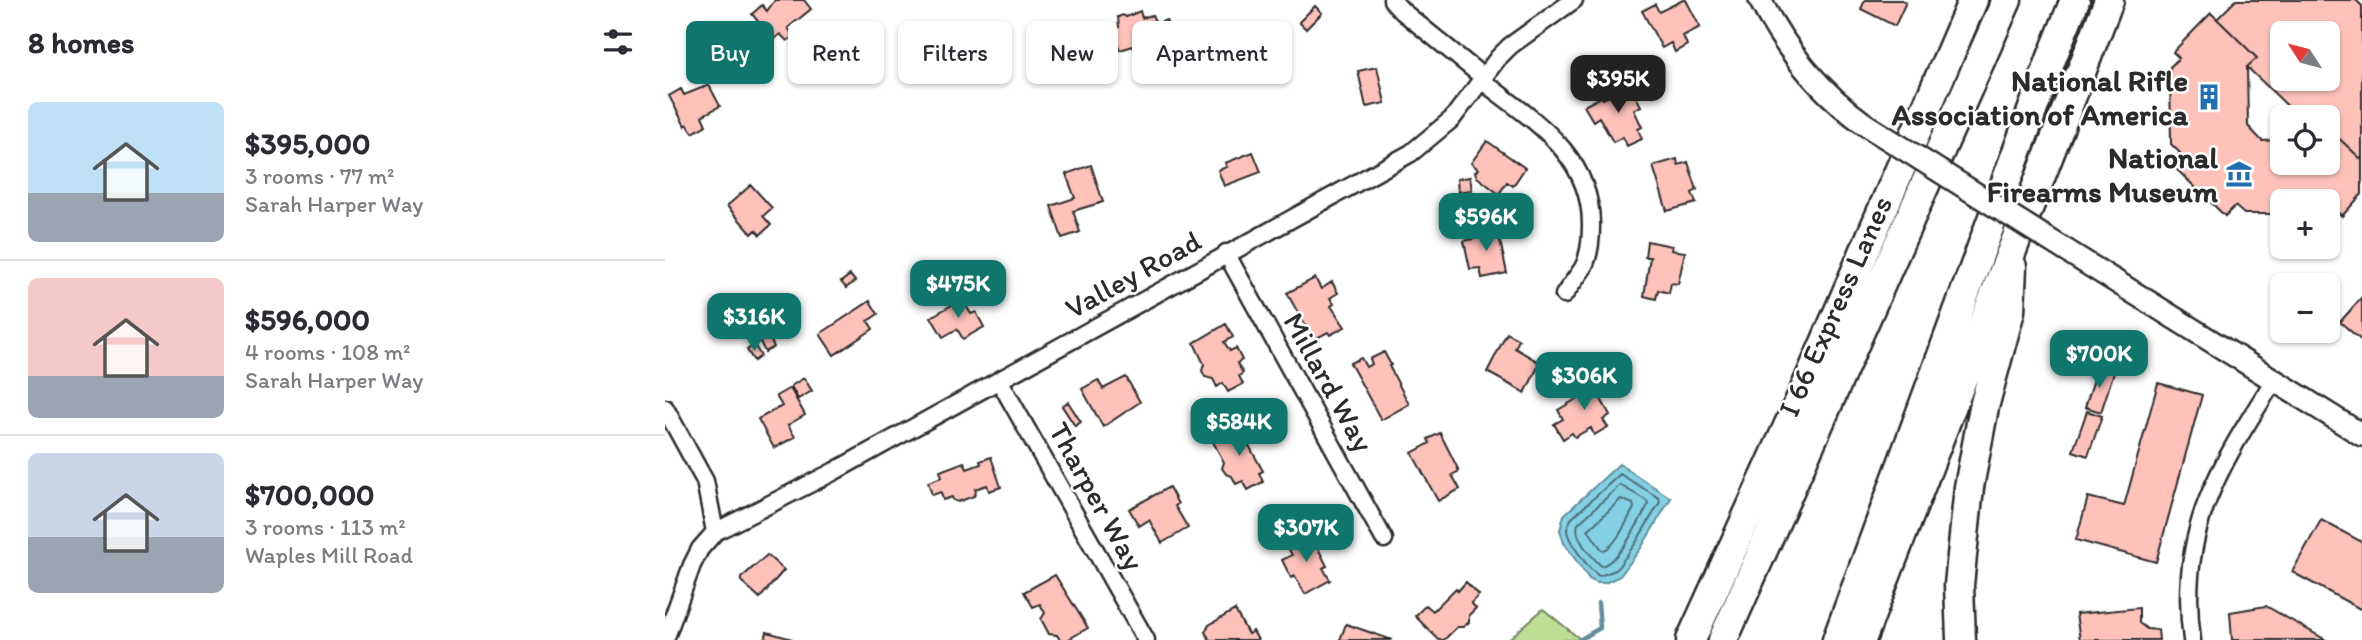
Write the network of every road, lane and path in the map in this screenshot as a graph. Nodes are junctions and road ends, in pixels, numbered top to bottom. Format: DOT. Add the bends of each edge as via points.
graph roads {
  1 [pos="1392,0"];
  2 [pos="1574,0"];
  3 [pos="1760,0"];
  4 [pos="1973,0"];
  5 [pos="2007,0"];
  6 [pos="2075,0"];
  7 [pos="2109,0"];
  8 [pos="1482,78"];
  9 [pos="2013,244"];
  10 [pos="1226,253"];
  11 [pos="1564,295"];
  12 [pos="1853,343"];
  13 [pos="2274,379"];
  14 [pos="999,380"];
  15 [pos="665,408"];
  16 [pos="2362,435"];
  17 [pos="715,532"];
  18 [pos="1384,539"];
  19 [pos="665,640"];
  20 [pos="1146,640"];
  21 [pos="1691,640"];
  22 [pos="1723,640"];
  23 [pos="1744,640"];
  24 [pos="1837,640"];
  25 [pos="1861,640"];
  26 [pos="1961,640"];
  27 [pos="2192,640"];
  1 -- 8 [label="street"];
  2 -- 8 [label="street, Valley Road" via="1510,46"];
  3 -- 13 [label="main road, bridge" via="1818,84 1866,125"];
  4 -- 21 [label="highway"];
  5 -- 12 [label="highway, I 66 Express Lanes"];
  6 -- 24 [label="highway"];
  7 -- 9 [label="highway"];
  8 -- 10 [label="street, Valley Road" via="1452,119 1411,153"];
  8 -- 11 [label="street" via="1557,140 1585,189 1591,214 1589,253"];
  9 -- 25 [label="highway"];
  9 -- 26 [label="highway" via="2010,311 1969,486 1959,585"];
  10 -- 14 [label="street, Valley Road"];
  10 -- 18 [label="street, Millard Way"];
  12 -- 22 [label="highway, I 66 Express Lanes"];
  12 -- 23 [label="highway" via="1829,436"];
  13 -- 16 [label="main road"];
  13 -- 27 [label="street" via="2223,464 2202,511 2191,563"];
  14 -- 17 [label="street, Valley Road"];
  14 -- 20 [label="street, Tharper Way"];
  15 -- 17 [label="street" via="705,481"];
  17 -- 19 [label="street, Valley Road" via="692,565"];
}
